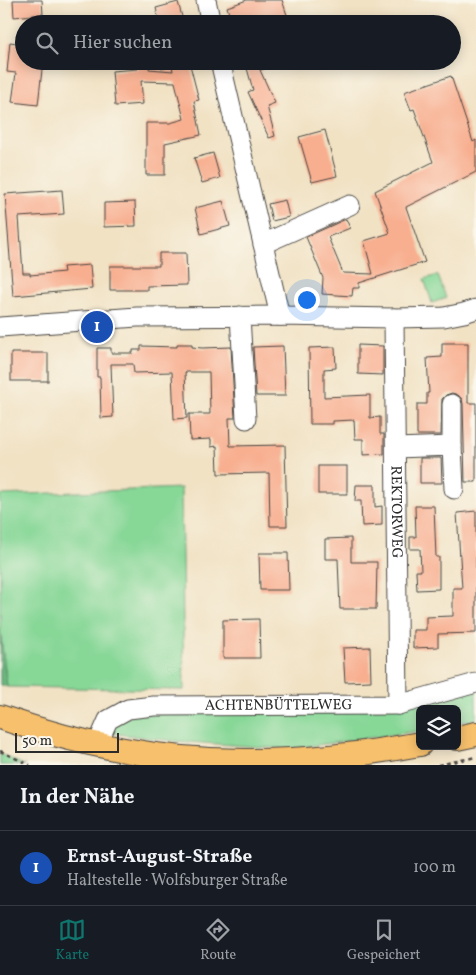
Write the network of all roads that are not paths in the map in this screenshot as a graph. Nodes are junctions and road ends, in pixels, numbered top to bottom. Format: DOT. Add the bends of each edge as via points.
graph roads {
  1 [pos="206,0"];
  2 [pos="210,15"];
  3 [pos="222,70"];
  4 [pos="350,205"];
  5 [pos="263,244"];
  6 [pos="476,309"];
  7 [pos="240,316"];
  8 [pos="280,316"];
  9 [pos="394,318"];
  10 [pos="0,327"];
  11 [pos="452,404"];
  12 [pos="246,419"];
  13 [pos="452,446"];
  14 [pos="396,448"];
  15 [pos="454,489"];
  16 [pos="476,683"];
  17 [pos="398,705"];
  18 [pos="0,717"];
  19 [pos="476,734"];
  20 [pos="461,737"];
  21 [pos="97,745"];
  22 [pos="416,745"];
  1 -- 2 [label="street"];
  3 -- 5 [label="street"];
  4 -- 5 [label="street"];
  5 -- 8 [label="street"];
  6 -- 9 [label="street" via="444,317"];
  7 -- 8 [label="street"];
  7 -- 10 [label="street" via="137,317"];
  7 -- 12 [label="street"];
  8 -- 9 [label="street"];
  9 -- 14 [label="street, REKTORWEG"];
  11 -- 13 [label="street"];
  13 -- 14 [label="street"];
  13 -- 15 [label="street"];
  14 -- 17 [label="street, REKTORWEG"];
  16 -- 17 [label="street, ACHTENBÜTTELWEG"];
  17 -- 21 [label="street, ACHTENBÜTTELWEG" via="154,706 128,709 108,720"];
  18 -- 21 [label="main road"];
  19 -- 20 [label="main road"];
  21 -- 22 [label="main road" via="189,758 252,761 350,755"];
}
